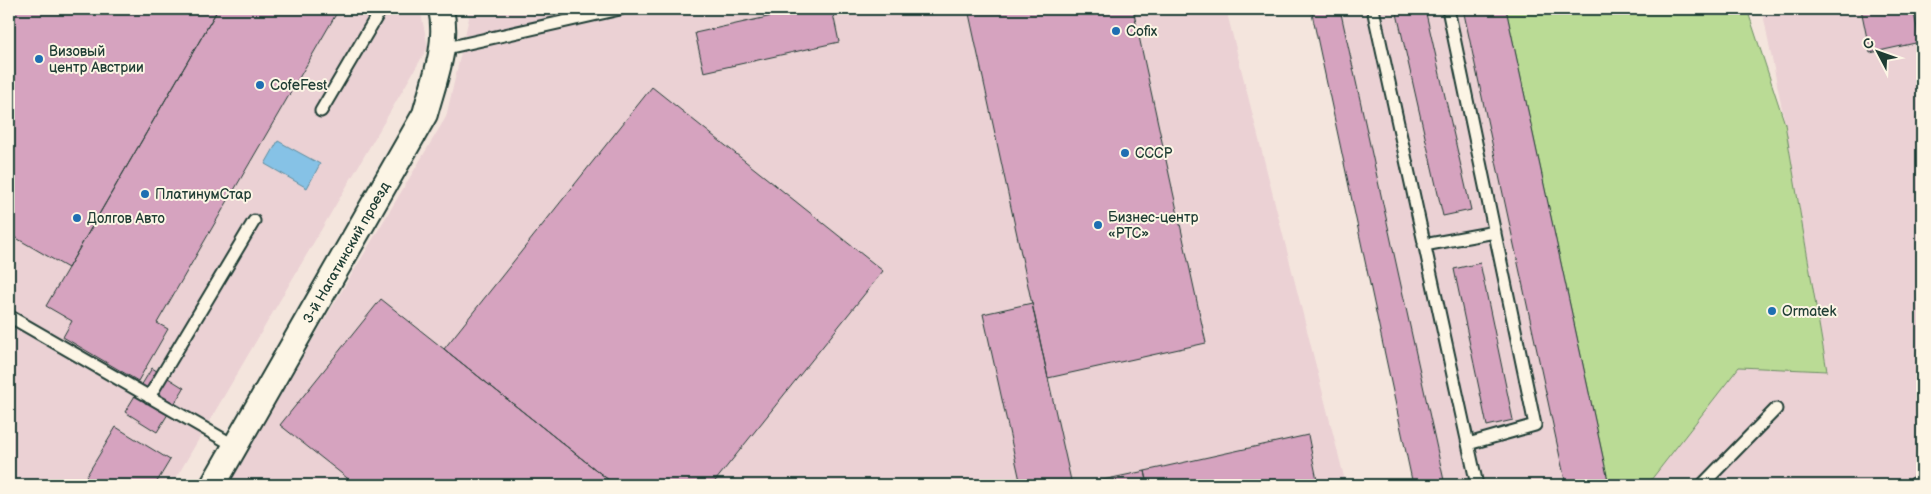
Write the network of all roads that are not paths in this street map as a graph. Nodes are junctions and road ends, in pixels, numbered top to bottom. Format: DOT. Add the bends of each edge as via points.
graph roads {
  1 [pos="380,9"];
  2 [pos="441,9"];
  3 [pos="620,9"];
  4 [pos="1373,9"];
  5 [pos="1448,9"];
  6 [pos="442,49"];
  7 [pos="321,110"];
  8 [pos="254,221"];
  9 [pos="1495,232"];
  10 [pos="1424,245"];
  11 [pos="9,316"];
  12 [pos="149,397"];
  13 [pos="1776,409"];
  14 [pos="1468,444"];
  15 [pos="235,446"];
  16 [pos="1922,477"];
  17 [pos="213,485"];
  18 [pos="1477,485"];
  19 [pos="1702,485"];
  20 [pos="1914,485"];
  1 -- 7 [label="lane"];
  2 -- 6 [label="street, 3-й Нагатинский проезд"];
  3 -- 6 [label="lane"];
  4 -- 10 [label="lane"];
  5 -- 9 [label="lane"];
  6 -- 15 [label="street, 3-й Нагатинский проезд" via="425,114"];
  8 -- 12 [label="lane"];
  9 -- 10 [label="lane"];
  9 -- 14 [label="lane" via="1535,425"];
  10 -- 14 [label="lane"];
  11 -- 12 [label="lane"];
  12 -- 15 [label="lane"];
  13 -- 19 [label="lane"];
  14 -- 18 [label="lane"];
  15 -- 17 [label="street, 3-й Нагатинский проезд"];
  16 -- 20 [label="lane"];
}
